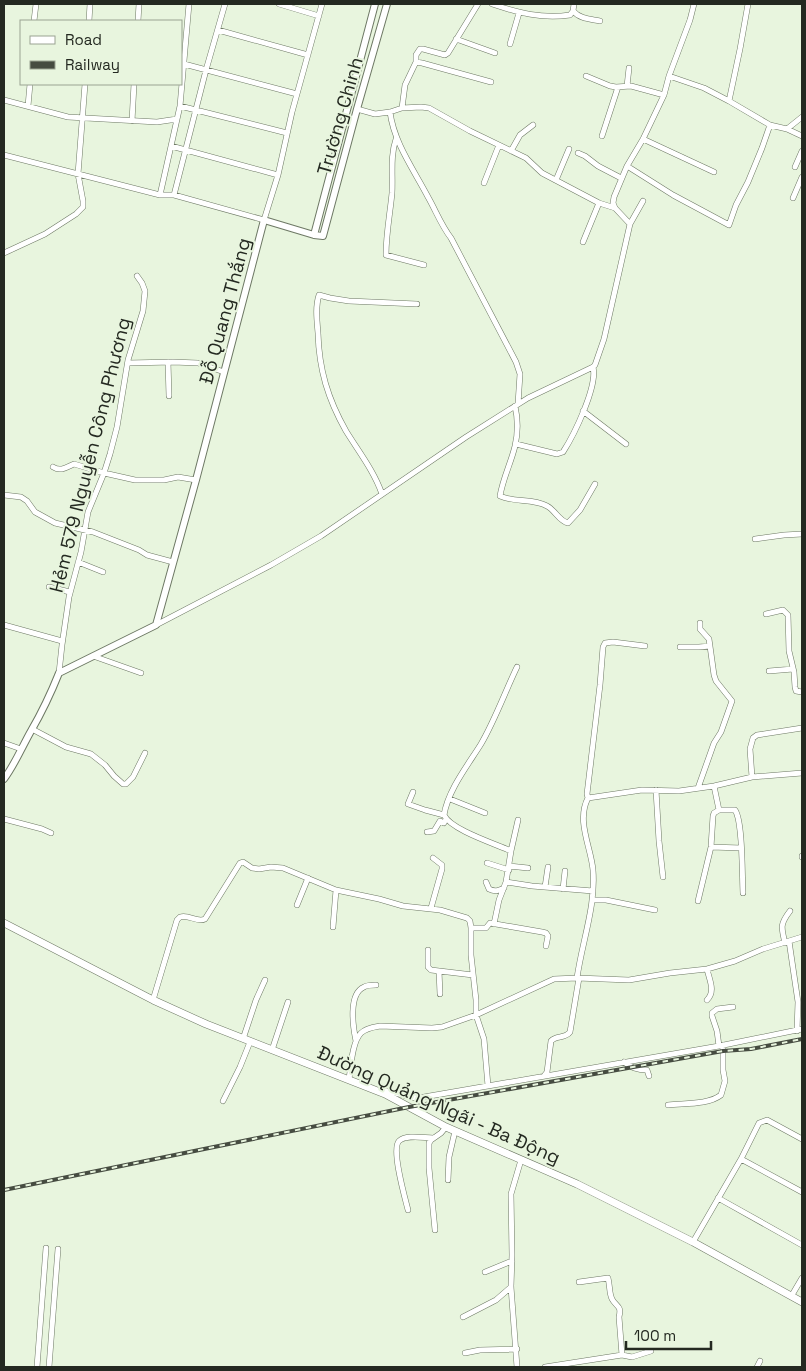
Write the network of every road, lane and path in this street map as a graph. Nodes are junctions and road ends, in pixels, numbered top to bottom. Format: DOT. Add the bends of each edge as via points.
graph roads {
  1 [pos="36,4"];
  2 [pos="90,4"];
  3 [pos="139,4"];
  4 [pos="188,4"];
  5 [pos="225,4"];
  6 [pos="279,4"];
  7 [pos="322,4"];
  8 [pos="375,4"];
  9 [pos="388,4"];
  10 [pos="478,4"];
  11 [pos="492,4"];
  12 [pos="574,4"];
  13 [pos="694,4"];
  14 [pos="748,4"];
  15 [pos="573,11"];
  16 [pos="519,13"];
  17 [pos="319,16"];
  18 [pos="34,20"];
  19 [pos="88,20"];
  20 [pos="138,20"];
  21 [pos="600,21"];
  22 [pos="218,30"];
  23 [pos="456,39"];
  24 [pos="510,44"];
  25 [pos="495,53"];
  26 [pos="308,55"];
  27 [pos="416,62"];
  28 [pos="184,64"];
  29 [pos="630,68"];
  30 [pos="206,70"];
  31 [pos="586,76"];
  32 [pos="669,76"];
  33 [pos="490,82"];
  34 [pos="30,85"];
  35 [pos="84,85"];
  36 [pos="134,85"];
  37 [pos="627,86"];
  38 [pos="618,87"];
  39 [pos="297,94"];
  40 [pos="664,95"];
  41 [pos="4,100"];
  42 [pos="729,101"];
  43 [pos="28,106"];
  44 [pos="180,106"];
  45 [pos="402,108"];
  46 [pos="357,109"];
  47 [pos="196,110"];
  48 [pos="390,112"];
  49 [pos="82,117"];
  50 [pos="802,117"];
  51 [pos="176,119"];
  52 [pos="132,121"];
  53 [pos="533,125"];
  54 [pos="770,125"];
  55 [pos="787,129"];
  56 [pos="288,134"];
  57 [pos="602,136"];
  58 [pos="802,136"];
  59 [pos="396,138"];
  60 [pos="643,139"];
  61 [pos="500,145"];
  62 [pos="171,146"];
  63 [pos="569,149"];
  64 [pos="185,150"];
  65 [pos="511,151"];
  66 [pos="802,151"];
  67 [pos="578,153"];
  68 [pos="4,155"];
  69 [pos="627,166"];
  70 [pos="795,167"];
  71 [pos="714,172"];
  72 [pos="78,174"];
  73 [pos="278,175"];
  74 [pos="621,178"];
  75 [pos="802,178"];
  76 [pos="556,180"];
  77 [pos="484,183"];
  78 [pos="160,195"];
  79 [pos="174,195"];
  80 [pos="793,198"];
  81 [pos="643,201"];
  82 [pos="599,203"];
  83 [pos="615,208"];
  84 [pos="264,220"];
  85 [pos="630,224"];
  86 [pos="314,235"];
  87 [pos="583,242"];
  88 [pos="4,253"];
  89 [pos="424,264"];
  90 [pos="137,276"];
  91 [pos="417,304"];
  92 [pos="168,362"];
  93 [pos="128,363"];
  94 [pos="593,367"];
  95 [pos="224,372"];
  96 [pos="170,396"];
  97 [pos="517,405"];
  98 [pos="583,411"];
  99 [pos="516,444"];
  100 [pos="626,444"];
  101 [pos="53,467"];
  102 [pos="104,473"];
  103 [pos="196,480"];
  104 [pos="595,484"];
  105 [pos="382,494"];
  106 [pos="4,495"];
  107 [pos="85,531"];
  108 [pos="802,534"];
  109 [pos="755,539"];
  110 [pos="78,562"];
  111 [pos="173,562"];
  112 [pos="103,572"];
  113 [pos="49,587"];
  114 [pos="70,592"];
  115 [pos="766,614"];
  116 [pos="700,623"];
  117 [pos="4,625"];
  118 [pos="156,625"];
  119 [pos="62,641"];
  120 [pos="645,646"];
  121 [pos="710,646"];
  122 [pos="680,647"];
  123 [pos="93,656"];
  124 [pos="517,667"];
  125 [pos="793,669"];
  126 [pos="770,672"];
  127 [pos="59,673"];
  128 [pos="141,673"];
  129 [pos="802,692"];
  130 [pos="802,728"];
  131 [pos="32,729"];
  132 [pos="4,744"];
  133 [pos="22,750"];
  134 [pos="145,753"];
  135 [pos="802,773"];
  136 [pos="752,777"];
  137 [pos="4,779"];
  138 [pos="714,786"];
  139 [pos="698,788"];
  140 [pos="656,790"];
  141 [pos="413,792"];
  142 [pos="588,798"];
  143 [pos="450,799"];
  144 [pos="719,810"];
  145 [pos="485,813"];
  146 [pos="445,817"];
  147 [pos="4,819"];
  148 [pos="518,820"];
  149 [pos="427,832"];
  150 [pos="51,833"];
  151 [pos="711,847"];
  152 [pos="741,848"];
  153 [pos="511,851"];
  154 [pos="433,858"];
  155 [pos="487,863"];
  156 [pos="548,867"];
  157 [pos="509,868"];
  158 [pos="528,868"];
  159 [pos="565,871"];
  160 [pos="663,877"];
  161 [pos="308,878"];
  162 [pos="486,882"];
  163 [pos="506,882"];
  164 [pos="545,887"];
  165 [pos="504,888"];
  166 [pos="564,889"];
  167 [pos="336,890"];
  168 [pos="592,891"];
  169 [pos="743,893"];
  170 [pos="592,900"];
  171 [pos="698,901"];
  172 [pos="297,905"];
  173 [pos="430,908"];
  174 [pos="655,910"];
  175 [pos="790,911"];
  176 [pos="4,923"];
  177 [pos="494,924"];
  178 [pos="333,927"];
  179 [pos="471,928"];
  180 [pos="802,937"];
  181 [pos="787,942"];
  182 [pos="546,946"];
  183 [pos="428,950"];
  184 [pos="707,968"];
  185 [pos="439,971"];
  186 [pos="473,975"];
  187 [pos="578,978"];
  188 [pos="265,980"];
  189 [pos="376,985"];
  190 [pos="440,994"];
  191 [pos="153,1000"];
  192 [pos="707,1000"];
  193 [pos="288,1002"];
  194 [pos="733,1007"];
  195 [pos="476,1015"];
  196 [pos="800,1030"];
  197 [pos="247,1040"];
  198 [pos="356,1040"];
  199 [pos="721,1045"];
  200 [pos="272,1050"];
  201 [pos="624,1062"];
  202 [pos="544,1076"];
  203 [pos="649,1076"];
  204 [pos="348,1079"];
  205 [pos="488,1086"];
  206 [pos="369,1089"];
  207 [pos="223,1101"];
  208 [pos="668,1105"];
  209 [pos="446,1127"];
  210 [pos="455,1131"];
  211 [pos="433,1138"];
  212 [pos="802,1139"];
  213 [pos="741,1159"];
  214 [pos="521,1160"];
  215 [pos="448,1180"];
  216 [pos="802,1192"];
  217 [pos="718,1198"];
  218 [pos="408,1210"];
  219 [pos="436,1230"];
  220 [pos="694,1242"];
  221 [pos="802,1245"];
  222 [pos="46,1248"];
  223 [pos="58,1249"];
  224 [pos="512,1261"];
  225 [pos="485,1272"];
  226 [pos="802,1278"];
  227 [pos="579,1282"];
  228 [pos="510,1287"];
  229 [pos="792,1295"];
  230 [pos="802,1302"];
  231 [pos="463,1316"];
  232 [pos="517,1349"];
  233 [pos="651,1351"];
  234 [pos="465,1353"];
  235 [pos="622,1355"];
  236 [pos="760,1361"];
  237 [pos="37,1367"];
  238 [pos="49,1367"];
  239 [pos="517,1367"];
  240 [pos="545,1367"];
  241 [pos="757,1367"];
  1 -- 18 [label="street"];
  2 -- 19 [label="street"];
  3 -- 20 [label="street"];
  4 -- 28 [label="street"];
  5 -- 22 [label="street"];
  6 -- 17 [label="street"];
  7 -- 17 [label="street, Đỗ Quang Thắng"];
  8 -- 86 [label="street, Trường Chinh"];
  9 -- 46 [label="street, Trường Chinh"];
  10 -- 23 [label="street"];
  11 -- 16 [label="street"];
  12 -- 15 [label="street"];
  13 -- 32 [label="street"];
  14 -- 42 [label="street"];
  15 -- 16 [label="street" via="563,16"];
  15 -- 21 [label="street" via="577,16"];
  16 -- 24 [label="street"];
  17 -- 26 [label="street, Đỗ Quang Thắng"];
  22 -- 26 [label="street"];
  22 -- 30 [label="street"];
  23 -- 25 [label="street"];
  23 -- 27 [label="street" via="445,54 420,49"];
  26 -- 39 [label="street, Đỗ Quang Thắng"];
  27 -- 33 [label="street"];
  27 -- 45 [label="street" via="405,85"];
  28 -- 30 [label="street"];
  28 -- 44 [label="street"];
  29 -- 37 [label="street"];
  30 -- 39 [label="street"];
  30 -- 47 [label="street"];
  31 -- 38 [label="street"];
  32 -- 40 [label="street"];
  32 -- 42 [label="street"];
  34 -- 43 [label="street"];
  35 -- 49 [label="street"];
  36 -- 52 [label="street"];
  37 -- 38 [label="street"];
  37 -- 40 [label="street"];
  38 -- 57 [label="street"];
  39 -- 56 [label="street, Đỗ Quang Thắng"];
  40 -- 60 [label="street"];
  41 -- 43 [label="street"];
  42 -- 54 [label="street"];
  43 -- 49 [label="street" via="68,117"];
  44 -- 47 [label="street"];
  44 -- 51 [label="street"];
  45 -- 48 [label="street"];
  45 -- 61 [label="street" via="429,108"];
  46 -- 48 [label="street" via="374,114"];
  46 -- 86 [label="street, Trường Chinh" via="323,236"];
  47 -- 56 [label="street"];
  47 -- 64 [label="street"];
  48 -- 59 [label="street"];
  49 -- 52 [label="street"];
  49 -- 72 [label="street"];
  50 -- 55 [label="street"];
  51 -- 52 [label="street"];
  51 -- 62 [label="street"];
  53 -- 65 [label="street" via="520,135"];
  54 -- 55 [label="street"];
  54 -- 69 [label="street" via="729,225"];
  55 -- 58 [label="street"];
  56 -- 73 [label="street, Đỗ Quang Thắng"];
  59 -- 89 [label="street" via="386,256"];
  59 -- 97 [label="street" via="516,362 520,374"];
  60 -- 69 [label="street"];
  60 -- 71 [label="street"];
  61 -- 65 [label="street"];
  61 -- 77 [label="street"];
  62 -- 64 [label="street"];
  62 -- 78 [label="street"];
  63 -- 76 [label="street"];
  64 -- 73 [label="street"];
  64 -- 79 [label="street"];
  65 -- 76 [label="street"];
  66 -- 70 [label="street"];
  67 -- 74 [label="street"];
  68 -- 72 [label="street"];
  69 -- 74 [label="street"];
  72 -- 78 [label="street"];
  72 -- 88 [label="street" via="83,207 45,234"];
  73 -- 84 [label="street, Đỗ Quang Thắng"];
  74 -- 83 [label="street" via="614,196"];
  75 -- 80 [label="street"];
  76 -- 82 [label="street"];
  78 -- 79 [label="street"];
  79 -- 84 [label="street"];
  81 -- 85 [label="street"];
  82 -- 83 [label="street"];
  82 -- 87 [label="street"];
  83 -- 85 [label="street"];
  84 -- 86 [label="street"];
  84 -- 95 [label="street, Đỗ Quang Thắng"];
  85 -- 94 [label="street" via="604,339"];
  90 -- 93 [label="street, Hẻm 579 Nguyễn Công Phương" via="145,291 145,300"];
  91 -- 105 [label="street" via="349,301 319,295 318,298 318,350 328,396"];
  92 -- 93 [label="street"];
  92 -- 95 [label="street" via="198,363"];
  92 -- 96 [label="street"];
  93 -- 102 [label="street, Hẻm 579 Nguyễn Công Phương"];
  94 -- 97 [label="street"];
  94 -- 98 [label="street" via="594,377"];
  95 -- 103 [label="street, Đỗ Quang Thắng"];
  97 -- 99 [label="street"];
  97 -- 105 [label="street"];
  98 -- 99 [label="street" via="563,452"];
  98 -- 100 [label="street"];
  99 -- 104 [label="street" via="500,496 544,504 568,523"];
  101 -- 102 [label="street" via="63,469 74,464"];
  102 -- 103 [label="street" via="135,480 178,477"];
  102 -- 107 [label="street, Hẻm 579 Nguyễn Công Phương" via="88,512"];
  103 -- 111 [label="street, Đỗ Quang Thắng"];
  105 -- 118 [label="street" via="321,536 271,565"];
  106 -- 107 [label="street" via="21,497 35,512 55,523"];
  107 -- 110 [label="street, Hẻm 579 Nguyễn Công Phương"];
  107 -- 111 [label="street"];
  108 -- 109 [label="street"];
  110 -- 112 [label="street"];
  110 -- 114 [label="street, Hẻm 579 Nguyễn Công Phương"];
  111 -- 118 [label="street, Đỗ Quang Thắng"];
  113 -- 114 [label="street"];
  114 -- 119 [label="street, Hẻm 579 Nguyễn Công Phương"];
  115 -- 125 [label="street" via="783,610 788,615"];
  116 -- 121 [label="street"];
  117 -- 119 [label="street"];
  118 -- 123 [label="street"];
  119 -- 127 [label="street, Hẻm 579 Nguyễn Công Phương"];
  120 -- 142 [label="street" via="613,642 605,643 603,647"];
  121 -- 122 [label="street"];
  121 -- 139 [label="street" via="716,682 732,701"];
  123 -- 127 [label="street"];
  123 -- 128 [label="street"];
  124 -- 143 [label="street" via="481,744"];
  125 -- 126 [label="street"];
  125 -- 129 [label="street" via="795,690"];
  127 -- 131 [label="street, Hẻm 579 Nguyễn Công Phương"];
  130 -- 136 [label="street" via="753,738 750,749"];
  131 -- 133 [label="street, Hẻm 579 Nguyễn Công Phương"];
  131 -- 134 [label="street" via="66,747 91,754 123,784 133,777"];
  132 -- 133 [label="street"];
  133 -- 137 [label="street, Hẻm 579 Nguyễn Công Phương"];
  135 -- 136 [label="street"];
  136 -- 138 [label="street"];
  138 -- 139 [label="street"];
  138 -- 144 [label="street"];
  139 -- 140 [label="street"];
  140 -- 142 [label="street"];
  140 -- 160 [label="street"];
  141 -- 146 [label="street" via="408,804"];
  142 -- 168 [label="street" via="584,820 593,868"];
  143 -- 145 [label="street"];
  143 -- 146 [label="street"];
  144 -- 151 [label="street" via="713,816"];
  144 -- 152 [label="street" via="736,811"];
  146 -- 149 [label="street" via="444,823 440,821 434,831"];
  146 -- 153 [label="street" via="481,840"];
  147 -- 150 [label="street"];
  148 -- 153 [label="street"];
  151 -- 152 [label="street"];
  151 -- 171 [label="street"];
  152 -- 169 [label="street"];
  153 -- 157 [label="street"];
  154 -- 173 [label="street" via="442,865 442,869"];
  155 -- 157 [label="street"];
  156 -- 164 [label="street"];
  157 -- 158 [label="street"];
  157 -- 163 [label="street"];
  159 -- 166 [label="street"];
  161 -- 167 [label="street"];
  161 -- 172 [label="street"];
  161 -- 191 [label="street" via="283,868 259,869 240,863 205,919 182,916 177,920"];
  162 -- 165 [label="street" via="493,891"];
  163 -- 164 [label="street"];
  163 -- 165 [label="street"];
  164 -- 166 [label="street"];
  165 -- 177 [label="street"];
  166 -- 168 [label="street"];
  167 -- 173 [label="street" via="403,906"];
  167 -- 178 [label="street"];
  168 -- 170 [label="street"];
  170 -- 174 [label="street"];
  170 -- 187 [label="street"];
  173 -- 179 [label="street" via="467,918"];
  175 -- 181 [label="street" via="782,923"];
  176 -- 191 [label="main road, Đường Quảng Ngãi - Ba Động"];
  177 -- 179 [label="street" via="490,923 486,928"];
  177 -- 182 [label="street" via="546,933"];
  179 -- 186 [label="street"];
  180 -- 181 [label="street"];
  181 -- 184 [label="street"];
  181 -- 196 [label="street"];
  183 -- 185 [label="street" via="429,969"];
  184 -- 187 [label="street" via="629,980"];
  184 -- 192 [label="street" via="712,992"];
  185 -- 186 [label="street"];
  185 -- 190 [label="street"];
  186 -- 195 [label="street"];
  187 -- 195 [label="street" via="554,980"];
  187 -- 202 [label="street" via="570,1032 551,1042 548,1072"];
  188 -- 197 [label="street" via="258,993"];
  189 -- 198 [label="street" via="363,987 355,996 353,1021"];
  191 -- 197 [label="main road, Đường Quảng Ngãi - Ba Động"];
  193 -- 200 [label="street"];
  194 -- 199 [label="street" via="712,1013"];
  195 -- 198 [label="street" via="442,1027 372,1027"];
  195 -- 205 [label="street" via="484,1040"];
  196 -- 199 [label="street"];
  197 -- 200 [label="main road, Đường Quảng Ngãi - Ba Động"];
  197 -- 207 [label="street" via="240,1067"];
  198 -- 204 [label="street"];
  199 -- 201 [label="street"];
  199 -- 208 [label="street" via="724,1080 721,1095 708,1100"];
  200 -- 204 [label="main road, Đường Quảng Ngãi - Ba Động"];
  201 -- 202 [label="street"];
  201 -- 203 [label="street" via="637,1070 647,1070"];
  202 -- 205 [label="street"];
  204 -- 206 [label="main road, Đường Quảng Ngãi - Ba Động"];
  205 -- 206 [label="street" via="418,1098"];
  206 -- 209 [label="main road, Đường Quảng Ngãi - Ba Động" via="385,1094"];
  209 -- 210 [label="main road, Đường Quảng Ngãi - Ba Động"];
  209 -- 211 [label="street"];
  210 -- 214 [label="main road, Đường Quảng Ngãi - Ba Động"];
  210 -- 215 [label="street"];
  211 -- 218 [label="street" via="403,1139 396,1145"];
  211 -- 219 [label="street" via="429,1156"];
  212 -- 213 [label="street" via="766,1120 762,1121"];
  213 -- 216 [label="street"];
  213 -- 217 [label="street"];
  214 -- 220 [label="main road, Đường Quảng Ngãi - Ba Động"];
  214 -- 224 [label="street" via="512,1194"];
  217 -- 220 [label="street"];
  217 -- 221 [label="street"];
  220 -- 229 [label="main road, Đường Quảng Ngãi - Ba Động"];
  222 -- 237 [label="street"];
  223 -- 238 [label="street"];
  224 -- 225 [label="street"];
  224 -- 228 [label="street"];
  226 -- 229 [label="street"];
  227 -- 235 [label="street" via="608,1278 612,1300 620,1311"];
  228 -- 231 [label="street" via="496,1300"];
  228 -- 232 [label="street"];
  229 -- 230 [label="main road, Đường Quảng Ngãi - Ba Động"];
  232 -- 234 [label="street"];
  232 -- 239 [label="street"];
  233 -- 235 [label="street"];
  235 -- 240 [label="street"];
  236 -- 241 [label="street"];
}
